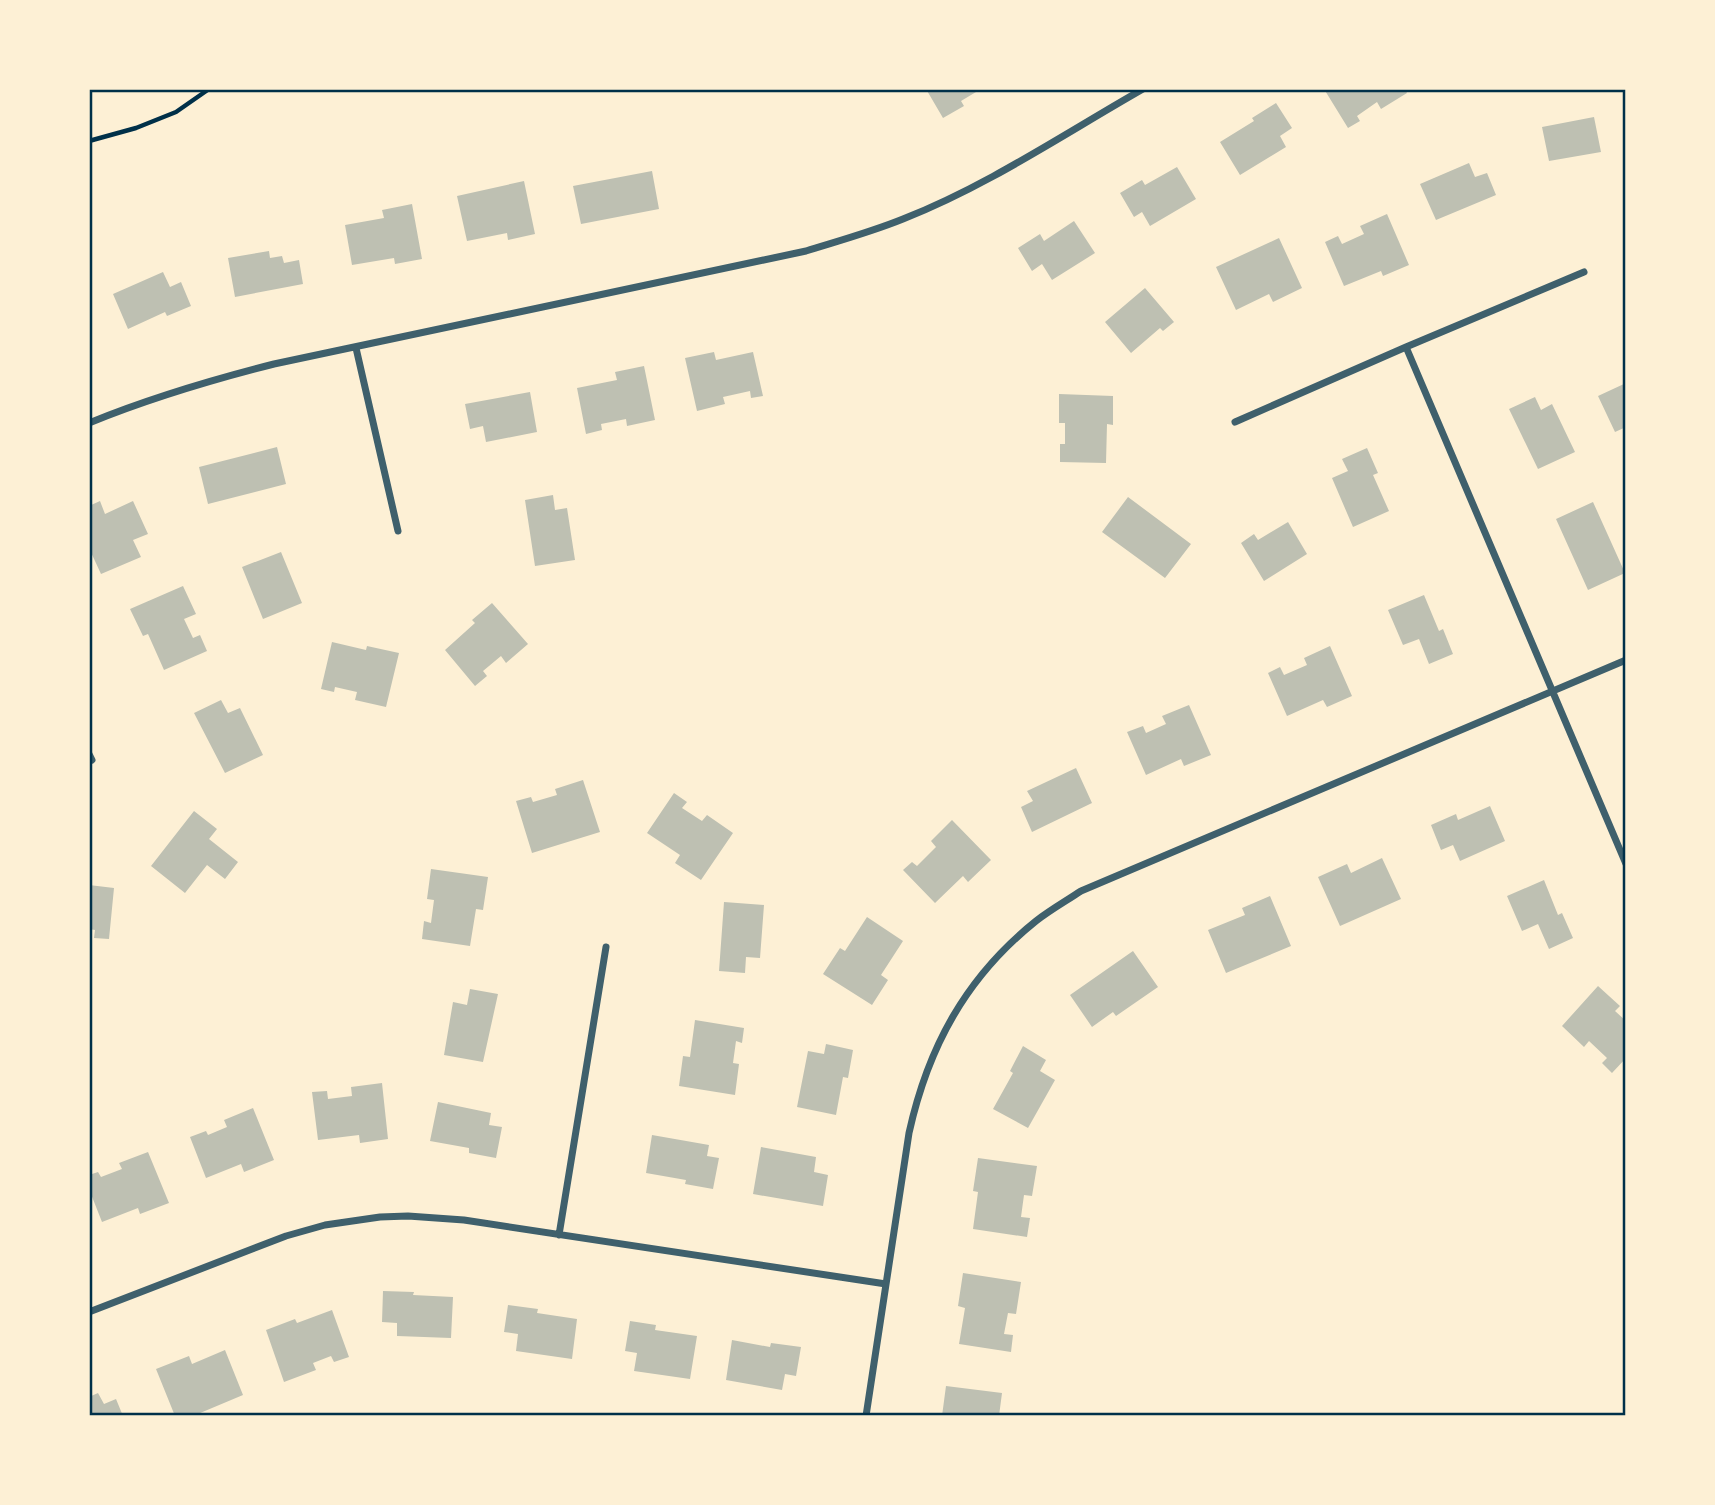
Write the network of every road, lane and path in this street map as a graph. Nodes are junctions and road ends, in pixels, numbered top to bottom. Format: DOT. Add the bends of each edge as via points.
graph roads {
  1 [pos="209,89"];
  2 [pos="1143,89"];
  3 [pos="89,141"];
  4 [pos="1584,272"];
  5 [pos="1406,347"];
  6 [pos="356,348"];
  7 [pos="1235,422"];
  8 [pos="89,423"];
  9 [pos="398,531"];
  10 [pos="1626,660"];
  11 [pos="1551,692"];
  12 [pos="1626,864"];
  13 [pos="606,947"];
  14 [pos="559,1235"];
  15 [pos="886,1284"];
  16 [pos="89,1312"];
  17 [pos="866,1416"];
  1 -- 3 [label="path" via="176,112"];
  2 -- 6 [label="street" via="973,186 856,236 806,251"];
  4 -- 5 [label="street"];
  5 -- 7 [label="street"];
  5 -- 11 [label="street"];
  6 -- 8 [label="street" via="202,382"];
  6 -- 9 [label="street"];
  10 -- 11 [label="street"];
  11 -- 12 [label="street"];
  11 -- 15 [label="street" via="1081,891 1036,921 980,976 934,1049 909,1133"];
  13 -- 14 [label="street"];
  14 -- 15 [label="street"];
  14 -- 16 [label="street" via="408,1216 325,1225"];
  15 -- 17 [label="street"];
}
